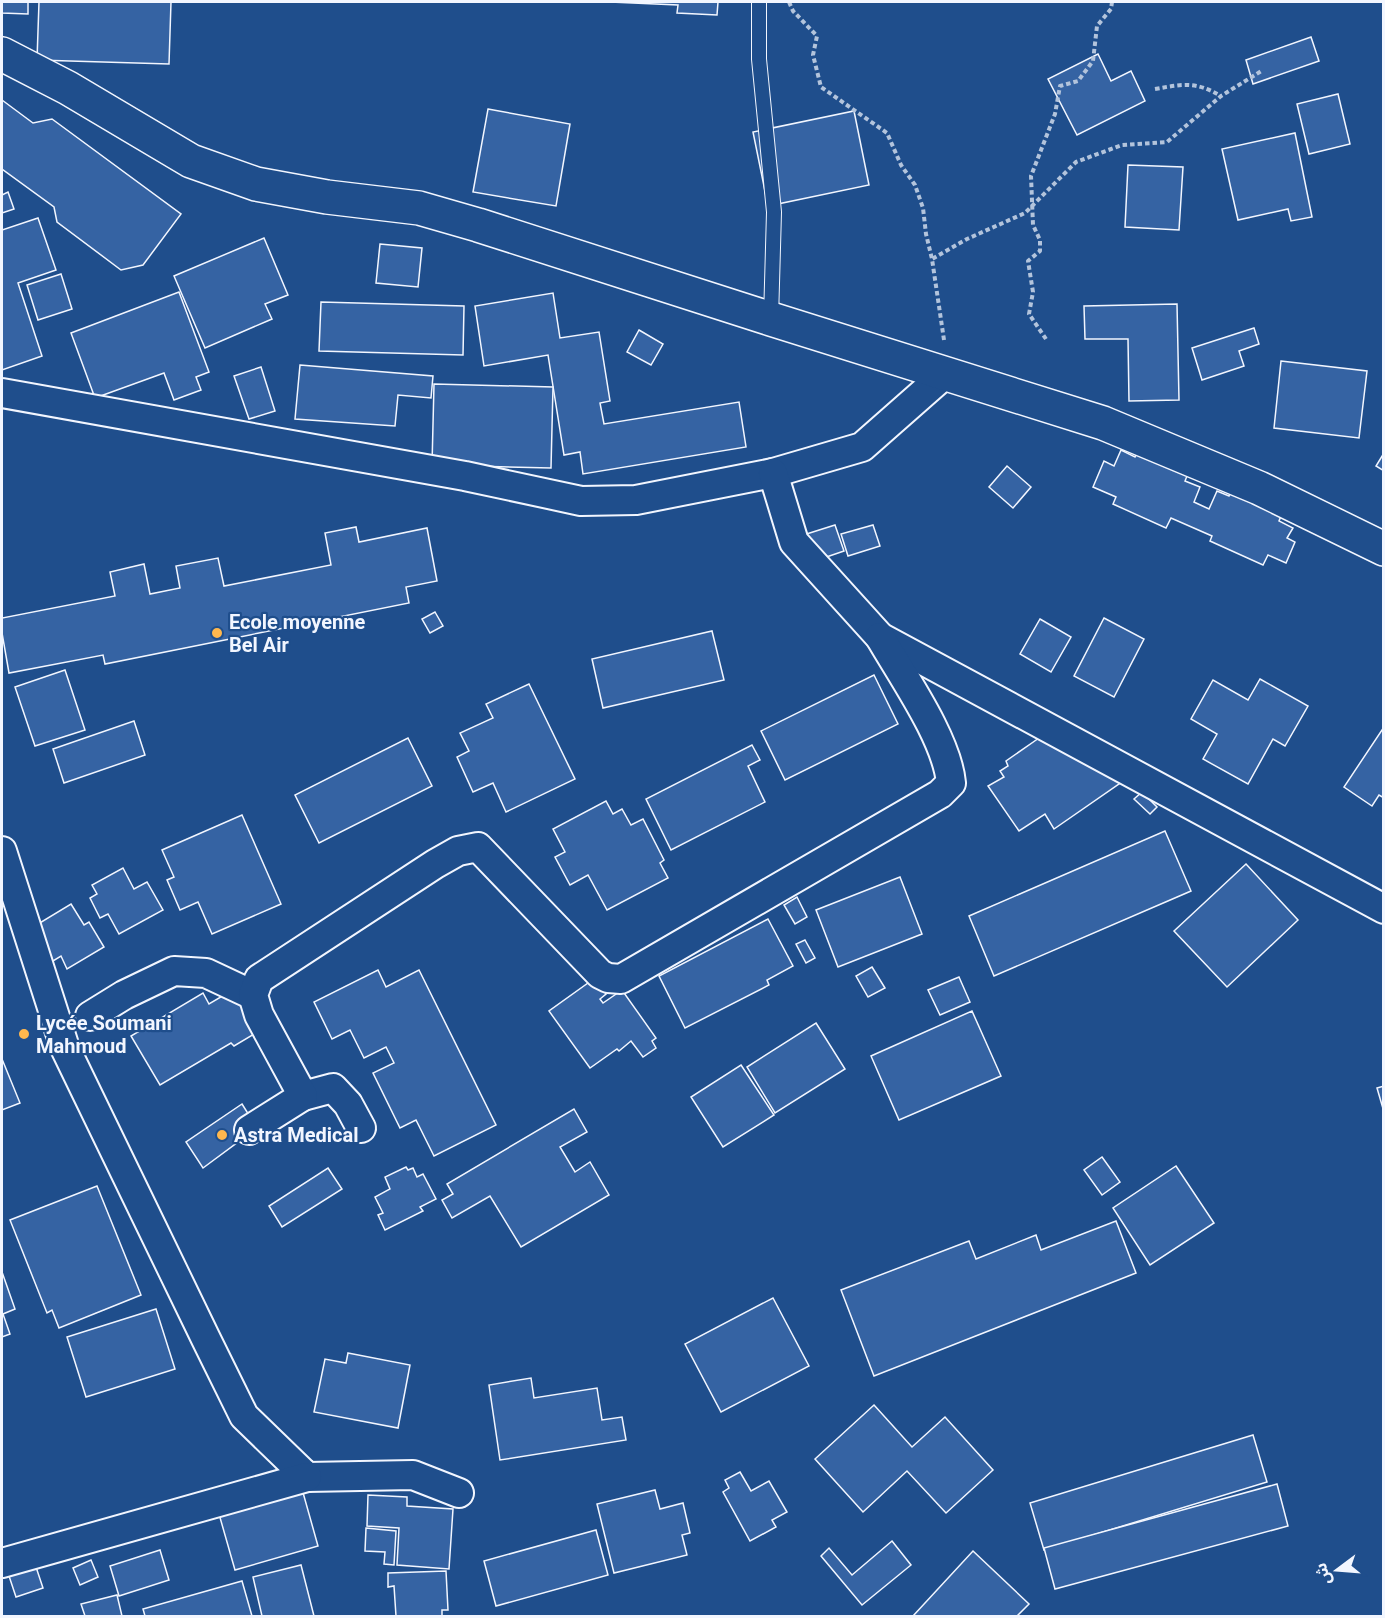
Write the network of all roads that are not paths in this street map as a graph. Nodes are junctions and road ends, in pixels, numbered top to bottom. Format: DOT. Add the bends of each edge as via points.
graph roads {
  1 [pos="759,2"];
  2 [pos="2,54"];
  3 [pos="771,319"];
  4 [pos="946,374"];
  5 [pos="2,393"];
  6 [pos="772,473"];
  7 [pos="1383,549"];
  8 [pos="880,638"];
  9 [pos="2,851"];
  10 [pos="1383,909"];
  11 [pos="253,995"];
  12 [pos="90,1016"];
  13 [pos="303,1096"];
  14 [pos="361,1128"];
  15 [pos="249,1130"];
  16 [pos="307,1477"];
  17 [pos="459,1492"];
  18 [pos="2,1563"];
  1 -- 3 [label="lane" via="759,59 774,212"];
  2 -- 3 [label="main road" via="191,161 245,180 327,197 419,208"];
  3 -- 4 [label="main road"];
  4 -- 6 [label="street" via="862,447"];
  4 -- 7 [label="main road" via="1103,423 1259,488"];
  5 -- 6 [label="street" via="465,476 581,501 636,500"];
  6 -- 8 [label="street" via="794,542"];
  8 -- 10 [label="street"];
  8 -- 11 [label="street" via="931,724 945,754 951,783 940,794 621,979 600,974 478,847 458,851 435,864 259,979"];
  9 -- 16 [label="street" via="65,1048 206,1339 244,1416"];
  11 -- 12 [label="street" via="206,973 174,971"];
  11 -- 13 [label="street" via="267,1032"];
  13 -- 14 [label="street" via="333,1088 348,1104"];
  13 -- 15 [label="street"];
  16 -- 17 [label="street" via="414,1475"];
  16 -- 18 [label="street"];
}
